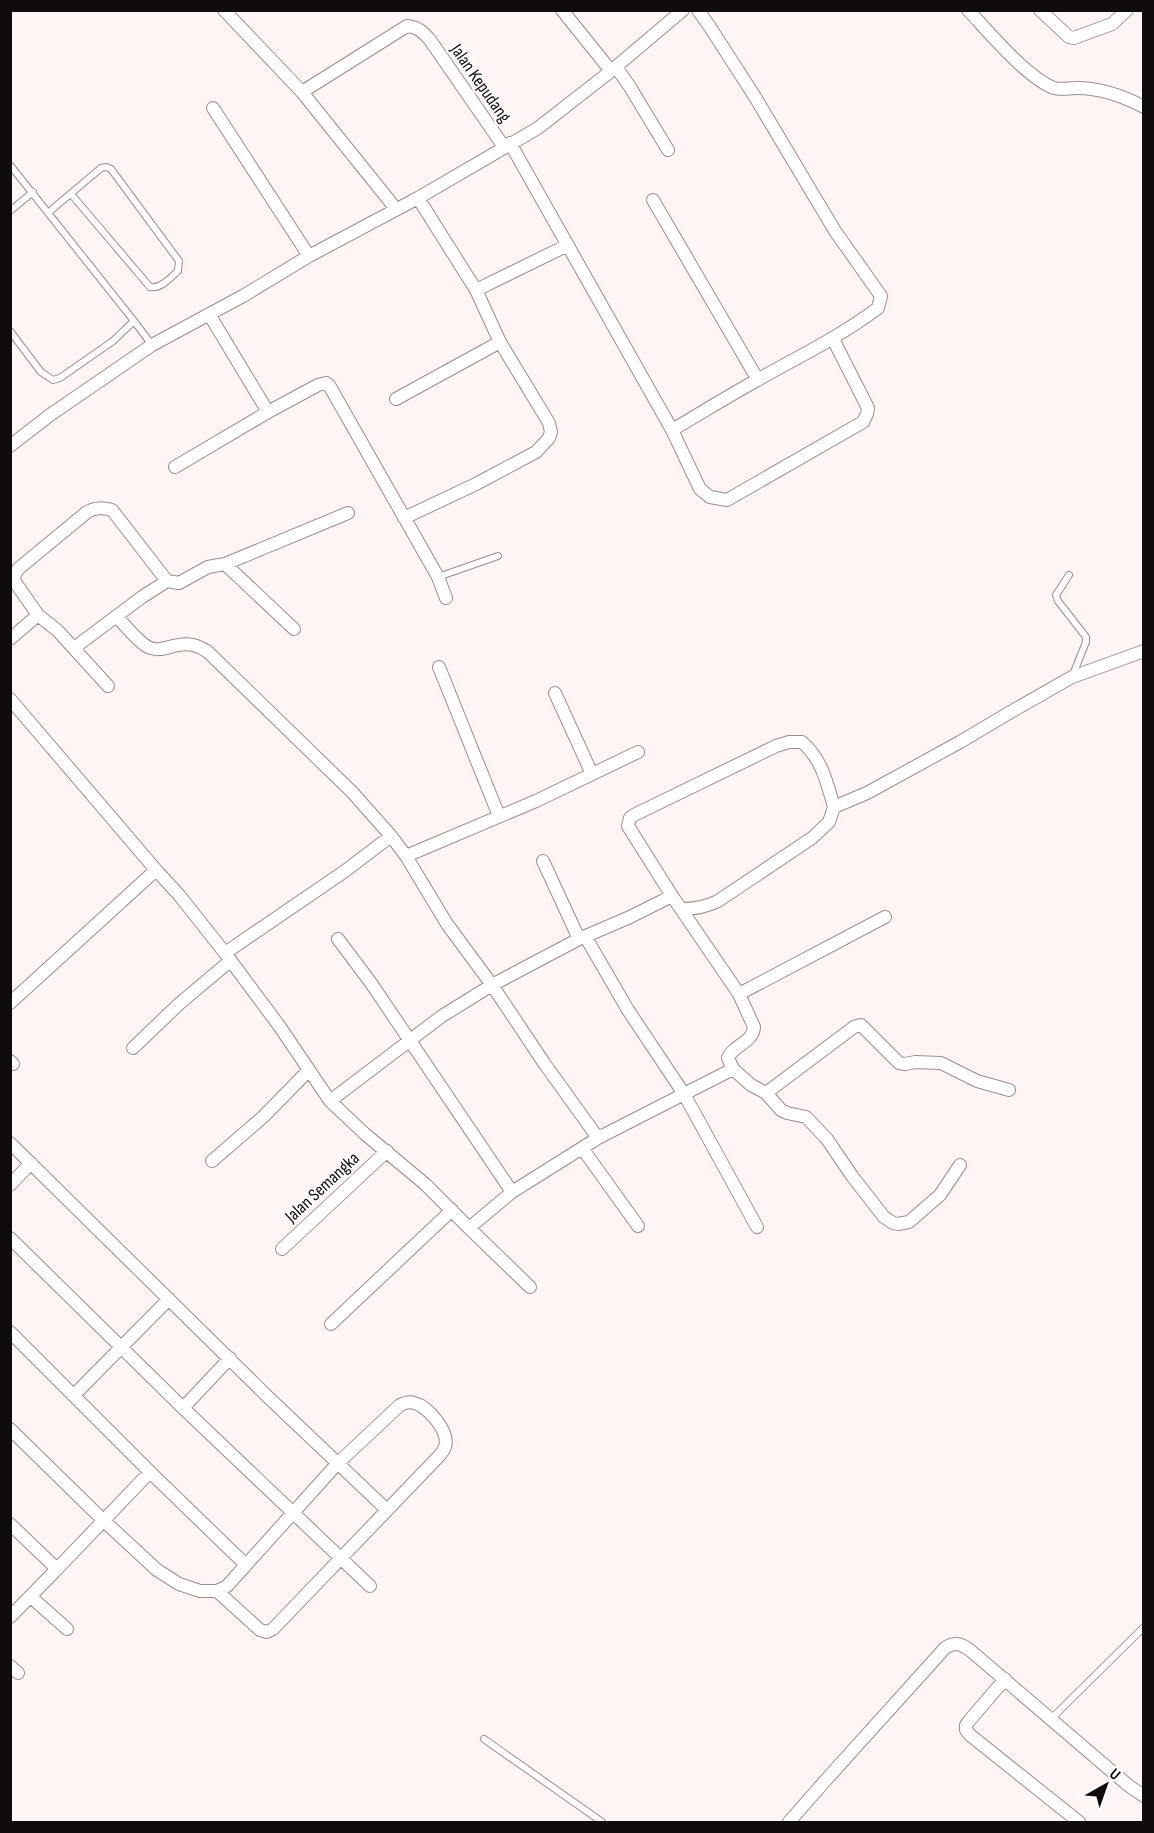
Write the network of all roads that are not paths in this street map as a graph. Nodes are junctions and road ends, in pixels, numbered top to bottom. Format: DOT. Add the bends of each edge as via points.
graph roads {
  1 [pos="224,10"];
  2 [pos="562,10"];
  3 [pos="683,10"];
  4 [pos="698,10"];
  5 [pos="968,10"];
  6 [pos="1127,10"];
  7 [pos="1044,12"];
  8 [pos="614,69"];
  9 [pos="302,92"];
  10 [pos="1143,107"];
  11 [pos="213,108"];
  12 [pos="507,145"];
  13 [pos="668,150"];
  14 [pos="10,165"];
  15 [pos="33,192"];
  16 [pos="71,194"];
  17 [pos="418,198"];
  18 [pos="653,200"];
  19 [pos="396,209"];
  20 [pos="10,211"];
  21 [pos="49,212"];
  22 [pos="568,245"];
  23 [pos="309,256"];
  24 [pos="476,290"];
  25 [pos="209,314"];
  26 [pos="134,321"];
  27 [pos="10,331"];
  28 [pos="833,339"];
  29 [pos="500,342"];
  30 [pos="152,345"];
  31 [pos="758,380"];
  32 [pos="396,399"];
  33 [pos="268,412"];
  34 [pos="672,430"];
  35 [pos="10,446"];
  36 [pos="175,467"];
  37 [pos="348,513"];
  38 [pos="404,518"];
  39 [pos="498,556"];
  40 [pos="225,564"];
  41 [pos="1069,576"];
  42 [pos="438,577"];
  43 [pos="167,581"];
  44 [pos="446,598"];
  45 [pos="38,615"];
  46 [pos="117,617"];
  47 [pos="294,629"];
  48 [pos="10,639"];
  49 [pos="74,648"];
  50 [pos="1143,651"];
  51 [pos="439,667"];
  52 [pos="1072,677"];
  53 [pos="108,686"];
  54 [pos="555,693"];
  55 [pos="10,699"];
  56 [pos="638,752"];
  57 [pos="592,774"];
  58 [pos="834,807"];
  59 [pos="499,816"];
  60 [pos="391,836"];
  61 [pos="406,856"];
  62 [pos="543,861"];
  63 [pos="156,870"];
  64 [pos="672,896"];
  65 [pos="681,909"];
  66 [pos="885,917"];
  67 [pos="582,937"];
  68 [pos="338,939"];
  69 [pos="227,957"];
  70 [pos="492,985"];
  71 [pos="739,994"];
  72 [pos="10,1003"];
  73 [pos="410,1040"];
  74 [pos="133,1048"];
  75 [pos="734,1069"];
  76 [pos="309,1070"];
  77 [pos="1009,1090"];
  78 [pos="766,1093"];
  79 [pos="684,1094"];
  80 [pos="330,1101"];
  81 [pos="598,1138"];
  82 [pos="10,1143"];
  83 [pos="582,1148"];
  84 [pos="387,1151"];
  85 [pos="212,1161"];
  86 [pos="31,1163"];
  87 [pos="960,1165"];
  88 [pos="10,1185"];
  89 [pos="512,1192"];
  90 [pos="452,1210"];
  91 [pos="638,1226"];
  92 [pos="757,1227"];
  93 [pos="469,1228"];
  94 [pos="10,1238"];
  95 [pos="282,1249"];
  96 [pos="530,1287"];
  97 [pos="169,1299"];
  98 [pos="331,1324"];
  99 [pos="10,1332"];
  100 [pos="122,1347"];
  101 [pos="230,1358"];
  102 [pos="74,1395"];
  103 [pos="183,1408"];
  104 [pos="10,1429"];
  105 [pos="337,1464"];
  106 [pos="150,1472"];
  107 [pos="387,1510"];
  108 [pos="294,1513"];
  109 [pos="103,1520"];
  110 [pos="10,1524"];
  111 [pos="342,1558"];
  112 [pos="246,1565"];
  113 [pos="57,1569"];
  114 [pos="370,1586"];
  115 [pos="217,1591"];
  116 [pos="31,1597"];
  117 [pos="10,1617"];
  118 [pos="1143,1627"];
  119 [pos="67,1629"];
  120 [pos="1005,1679"];
  121 [pos="1051,1719"];
  122 [pos="484,1739"];
  123 [pos="1143,1796"];
  124 [pos="602,1822"];
  125 [pos="789,1822"];
  126 [pos="1079,1822"];
  1 -- 9 [label="street"];
  2 -- 8 [label="street"];
  3 -- 8 [label="street"];
  4 -- 28 [label="street" via="835,231 881,296 878,308"];
  5 -- 10 [label="street" via="1040,81 1056,89 1077,88 1118,95"];
  6 -- 7 [label="street" via="1112,24 1074,38"];
  8 -- 12 [label="street" via="538,128"];
  8 -- 13 [label="street" via="630,87"];
  9 -- 12 [label="street, Jalan Kepudang" via="407,26 415,26 430,40"];
  9 -- 19 [label="street"];
  11 -- 23 [label="street"];
  12 -- 17 [label="street"];
  12 -- 22 [label="street, Jalan Kepudang"];
  14 -- 15 [label="lane"];
  15 -- 20 [label="lane"];
  15 -- 21 [label="lane"];
  16 -- 16 [label="lane" via="101,168 111,169 179,261 178,271 161,285 150,287"];
  16 -- 21 [label="lane"];
  17 -- 19 [label="street"];
  17 -- 24 [label="street"];
  18 -- 31 [label="street"];
  19 -- 23 [label="street"];
  21 -- 26 [label="lane"];
  22 -- 24 [label="street"];
  22 -- 34 [label="street, Jalan Kepudang"];
  23 -- 25 [label="street"];
  24 -- 29 [label="street"];
  25 -- 30 [label="street"];
  25 -- 33 [label="street"];
  26 -- 27 [label="lane" via="113,341 53,380 40,372"];
  26 -- 30 [label="lane"];
  28 -- 31 [label="street"];
  28 -- 34 [label="street, Jalan Kepudang" via="868,408 863,422 727,500 710,497 700,489"];
  29 -- 32 [label="street"];
  29 -- 38 [label="street" via="549,423 549,438 536,452"];
  30 -- 35 [label="street"];
  31 -- 34 [label="street"];
  33 -- 36 [label="street"];
  33 -- 38 [label="street" via="318,385 329,385"];
  37 -- 40 [label="street"];
  38 -- 42 [label="street"];
  39 -- 42 [label="lane"];
  40 -- 43 [label="street" via="208,567 179,583"];
  40 -- 47 [label="street"];
  41 -- 52 [label="lane" via="1056,595 1086,637"];
  42 -- 44 [label="street"];
  43 -- 45 [label="street" via="112,510 93,509 14,576"];
  43 -- 46 [label="street"];
  45 -- 48 [label="street"];
  45 -- 49 [label="street"];
  46 -- 49 [label="street"];
  46 -- 60 [label="street" via="150,648 190,644 208,652 352,792"];
  49 -- 53 [label="street"];
  50 -- 52 [label="street"];
  51 -- 59 [label="street"];
  52 -- 58 [label="street" via="878,788"];
  54 -- 57 [label="street"];
  55 -- 63 [label="street"];
  56 -- 57 [label="street"];
  57 -- 59 [label="street"];
  58 -- 64 [label="street" via="812,750 802,742 789,742 634,814 628,826"];
  58 -- 65 [label="street" via="829,822 812,838 718,901"];
  59 -- 61 [label="street"];
  60 -- 61 [label="street"];
  60 -- 69 [label="street"];
  61 -- 70 [label="street" via="447,924"];
  62 -- 67 [label="street"];
  63 -- 69 [label="street"];
  63 -- 72 [label="street"];
  64 -- 65 [label="street"];
  64 -- 67 [label="street"];
  65 -- 71 [label="street"];
  66 -- 71 [label="street"];
  67 -- 70 [label="street"];
  67 -- 79 [label="street"];
  68 -- 73 [label="street"];
  69 -- 74 [label="street"];
  69 -- 76 [label="street"];
  70 -- 73 [label="street"];
  70 -- 81 [label="street"];
  71 -- 75 [label="street" via="754,1033 729,1054"];
  73 -- 80 [label="street"];
  73 -- 89 [label="street"];
  75 -- 78 [label="street"];
  75 -- 79 [label="street"];
  76 -- 80 [label="street"];
  76 -- 85 [label="street"];
  77 -- 78 [label="street" via="977,1081 941,1063 899,1063 861,1024"];
  78 -- 87 [label="street" via="782,1110 806,1117 815,1125 884,1217 893,1223 909,1222 940,1195"];
  79 -- 81 [label="street"];
  79 -- 92 [label="street"];
  80 -- 84 [label="street"];
  81 -- 83 [label="street"];
  82 -- 86 [label="street"];
  83 -- 89 [label="street"];
  83 -- 91 [label="street"];
  84 -- 90 [label="street"];
  84 -- 95 [label="street, Jalan Semangka"];
  86 -- 88 [label="street"];
  86 -- 97 [label="street"];
  89 -- 93 [label="street"];
  90 -- 93 [label="street"];
  90 -- 98 [label="street"];
  93 -- 96 [label="street"];
  94 -- 100 [label="street"];
  97 -- 100 [label="street"];
  97 -- 101 [label="street"];
  99 -- 102 [label="street"];
  100 -- 102 [label="street"];
  100 -- 103 [label="street"];
  101 -- 103 [label="street"];
  101 -- 105 [label="street"];
  102 -- 106 [label="street"];
  103 -- 108 [label="street"];
  104 -- 109 [label="street"];
  105 -- 107 [label="street"];
  105 -- 107 [label="street" via="400,1405 414,1402 431,1414 446,1438 445,1448"];
  105 -- 108 [label="street"];
  106 -- 109 [label="street"];
  106 -- 112 [label="street"];
  107 -- 111 [label="street"];
  108 -- 111 [label="street"];
  108 -- 112 [label="street"];
  109 -- 113 [label="street"];
  109 -- 115 [label="street" via="157,1570 179,1584 200,1591"];
  110 -- 113 [label="street"];
  111 -- 114 [label="street"];
  111 -- 115 [label="street" via="267,1632"];
  112 -- 115 [label="street"];
  113 -- 116 [label="street"];
  116 -- 117 [label="street"];
  116 -- 119 [label="street"];
  118 -- 121 [label="lane"];
  120 -- 121 [label="street"];
  120 -- 125 [label="street" via="964,1646 951,1644"];
  120 -- 126 [label="street" via="969,1721 966,1730"];
  121 -- 123 [label="street"];
  122 -- 124 [label="lane"];
}
